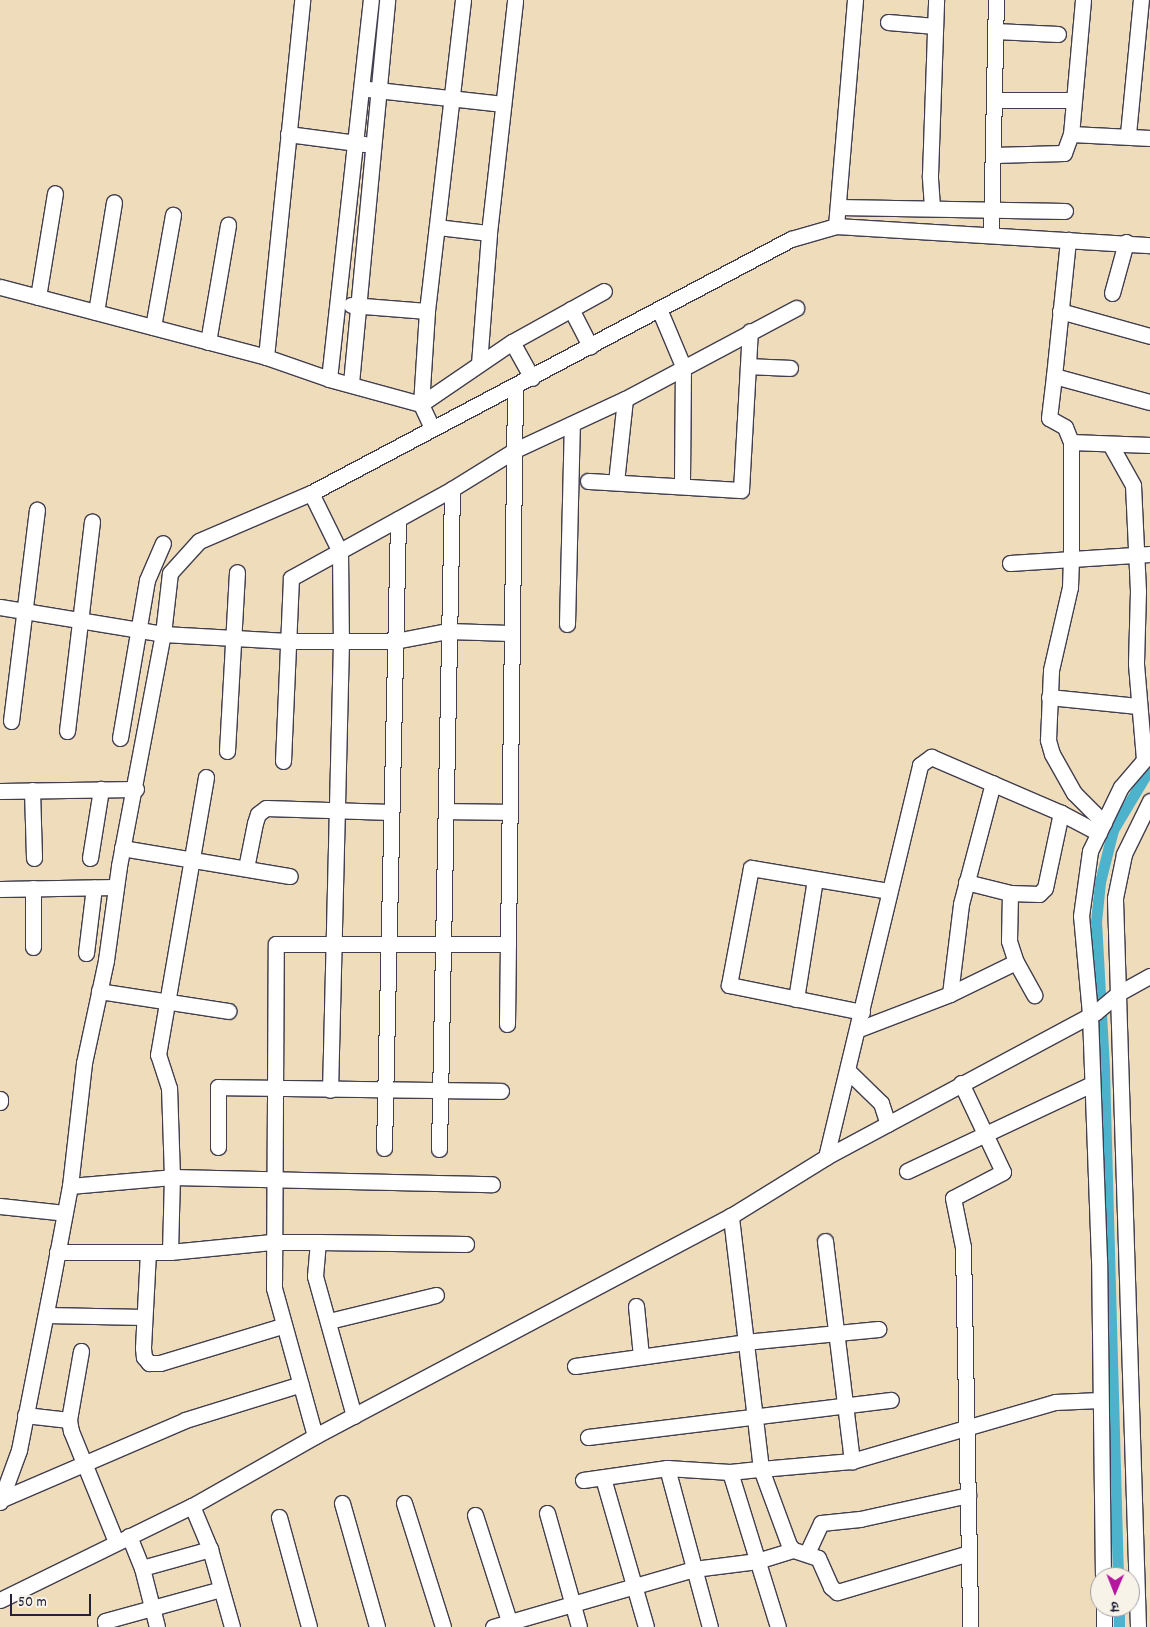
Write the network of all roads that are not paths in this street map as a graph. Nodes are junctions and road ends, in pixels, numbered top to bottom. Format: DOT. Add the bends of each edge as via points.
graph roads {
  1 [pos="302,0"];
  2 [pos="371,0"];
  3 [pos="387,0"];
  4 [pos="462,0"];
  5 [pos="515,0"];
  6 [pos="855,0"];
  7 [pos="936,0"];
  8 [pos="996,0"];
  9 [pos="1083,0"];
  10 [pos="1141,0"];
  11 [pos="888,22"];
  12 [pos="936,26"];
  13 [pos="995,31"];
  14 [pos="1058,34"];
  15 [pos="361,88"];
  16 [pos="378,90"];
  17 [pos="451,99"];
  18 [pos="995,100"];
  19 [pos="1073,100"];
  20 [pos="503,104"];
  21 [pos="288,134"];
  22 [pos="1070,134"];
  23 [pos="1128,134"];
  24 [pos="1150,138"];
  25 [pos="355,143"];
  26 [pos="373,145"];
  27 [pos="993,155"];
  28 [pos="55,193"];
  29 [pos="114,202"];
  30 [pos="932,207"];
  31 [pos="1065,211"];
  32 [pos="173,215"];
  33 [pos="837,216"];
  34 [pos="991,223"];
  35 [pos="228,225"];
  36 [pos="437,227"];
  37 [pos="489,233"];
  38 [pos="1068,240"];
  39 [pos="1126,242"];
  40 [pos="1150,244"];
  41 [pos="0,287"];
  42 [pos="604,291"];
  43 [pos="1112,293"];
  44 [pos="38,297"];
  45 [pos="337,304"];
  46 [pos="360,306"];
  47 [pos="796,308"];
  48 [pos="571,309"];
  49 [pos="659,309"];
  50 [pos="427,311"];
  51 [pos="1060,311"];
  52 [pos="96,312"];
  53 [pos="153,327"];
  54 [pos="750,331"];
  55 [pos="1150,336"];
  56 [pos="586,337"];
  57 [pos="208,342"];
  58 [pos="512,342"];
  59 [pos="266,357"];
  60 [pos="479,364"];
  61 [pos="683,366"];
  62 [pos="748,366"];
  63 [pos="790,368"];
  64 [pos="527,369"];
  65 [pos="1054,376"];
  66 [pos="329,379"];
  67 [pos="351,383"];
  68 [pos="515,387"];
  69 [pos="625,399"];
  70 [pos="1150,402"];
  71 [pos="427,417"];
  72 [pos="572,424"];
  73 [pos="1070,442"];
  74 [pos="1110,444"];
  75 [pos="1150,445"];
  76 [pos="515,450"];
  77 [pos="588,481"];
  78 [pos="616,482"];
  79 [pos="682,486"];
  80 [pos="452,490"];
  81 [pos="311,493"];
  82 [pos="38,510"];
  83 [pos="398,519"];
  84 [pos="92,521"];
  85 [pos="163,543"];
  86 [pos="340,552"];
  87 [pos="1144,554"];
  88 [pos="1071,561"];
  89 [pos="1010,563"];
  90 [pos="236,572"];
  91 [pos="0,607"];
  92 [pos="24,610"];
  93 [pos="82,621"];
  94 [pos="567,624"];
  95 [pos="448,631"];
  96 [pos="150,632"];
  97 [pos="511,633"];
  98 [pos="233,638"];
  99 [pos="288,641"];
  100 [pos="395,641"];
  101 [pos="341,642"];
  102 [pos="1049,697"];
  103 [pos="1138,706"];
  104 [pos="11,721"];
  105 [pos="67,730"];
  106 [pos="120,738"];
  107 [pos="227,751"];
  108 [pos="1147,757"];
  109 [pos="282,761"];
  110 [pos="206,777"];
  111 [pos="993,783"];
  112 [pos="101,788"];
  113 [pos="128,788"];
  114 [pos="32,790"];
  115 [pos="0,791"];
  116 [pos="1150,801"];
  117 [pos="336,810"];
  118 [pos="446,811"];
  119 [pos="391,812"];
  120 [pos="509,812"];
  121 [pos="1061,813"];
  122 [pos="1101,828"];
  123 [pos="122,848"];
  124 [pos="34,858"];
  125 [pos="90,858"];
  126 [pos="190,859"];
  127 [pos="246,868"];
  128 [pos="290,876"];
  129 [pos="815,878"];
  130 [pos="966,882"];
  131 [pos="105,887"];
  132 [pos="33,888"];
  133 [pos="0,889"];
  134 [pos="888,891"];
  135 [pos="1010,893"];
  136 [pos="334,944"];
  137 [pos="389,944"];
  138 [pos="444,944"];
  139 [pos="508,944"];
  140 [pos="33,947"];
  141 [pos="86,953"];
  142 [pos="1016,962"];
  143 [pos="1150,976"];
  144 [pos="99,992"];
  145 [pos="950,994"];
  146 [pos="1034,995"];
  147 [pos="1115,997"];
  148 [pos="796,999"];
  149 [pos="166,1002"];
  150 [pos="228,1010"];
  151 [pos="862,1012"];
  152 [pos="1093,1013"];
  153 [pos="507,1024"];
  154 [pos="859,1029"];
  155 [pos="848,1070"];
  156 [pos="961,1083"];
  157 [pos="1092,1084"];
  158 [pos="274,1090"];
  159 [pos="330,1090"];
  160 [pos="387,1090"];
  161 [pos="441,1090"];
  162 [pos="501,1091"];
  163 [pos="885,1114"];
  164 [pos="984,1134"];
  165 [pos="218,1147"];
  166 [pos="384,1148"];
  167 [pos="439,1149"];
  168 [pos="826,1157"];
  169 [pos="907,1171"];
  170 [pos="172,1177"];
  171 [pos="273,1180"];
  172 [pos="492,1184"];
  173 [pos="70,1186"];
  174 [pos="0,1206"];
  175 [pos="58,1211"];
  176 [pos="730,1216"];
  177 [pos="825,1241"];
  178 [pos="272,1242"];
  179 [pos="318,1242"];
  180 [pos="466,1244"];
  181 [pos="57,1252"];
  182 [pos="148,1252"];
  183 [pos="170,1252"];
  184 [pos="436,1295"];
  185 [pos="636,1306"];
  186 [pos="46,1316"];
  187 [pos="144,1317"];
  188 [pos="329,1321"];
  189 [pos="282,1326"];
  190 [pos="878,1329"];
  191 [pos="835,1333"];
  192 [pos="745,1342"];
  193 [pos="81,1350"];
  194 [pos="641,1356"];
  195 [pos="575,1366"];
  196 [pos="301,1384"];
  197 [pos="891,1400"];
  198 [pos="1100,1400"];
  199 [pos="844,1406"];
  200 [pos="25,1415"];
  201 [pos="354,1416"];
  202 [pos="755,1417"];
  203 [pos="69,1420"];
  204 [pos="967,1427"];
  205 [pos="315,1436"];
  206 [pos="588,1437"];
  207 [pos="852,1461"];
  208 [pos="84,1466"];
  209 [pos="667,1468"];
  210 [pos="761,1469"];
  211 [pos="730,1472"];
  212 [pos="603,1478"];
  213 [pos="583,1480"];
  214 [pos="968,1495"];
  215 [pos="1,1500"];
  216 [pos="342,1503"];
  217 [pos="404,1504"];
  218 [pos="192,1506"];
  219 [pos="547,1513"];
  220 [pos="475,1515"];
  221 [pos="279,1516"];
  222 [pos="123,1539"];
  223 [pos="210,1549"];
  224 [pos="800,1552"];
  225 [pos="969,1553"];
  226 [pos="757,1561"];
  227 [pos="1103,1567"];
  228 [pos="142,1568"];
  229 [pos="694,1569"];
  230 [pos="636,1586"];
  231 [pos="221,1589"];
  232 [pos="0,1600"];
  233 [pos="572,1604"];
  234 [pos="152,1607"];
  235 [pos="510,1625"];
  236 [pos="106,1627"];
  237 [pos="157,1627"];
  238 [pos="232,1627"];
  239 [pos="309,1627"];
  240 [pos="377,1627"];
  241 [pos="443,1627"];
  242 [pos="493,1627"];
  243 [pos="579,1627"];
  244 [pos="646,1627"];
  245 [pos="710,1627"];
  246 [pos="778,1627"];
  247 [pos="970,1627"];
  248 [pos="1138,1627"];
  1 -- 21 [label="street"];
  2 -- 15 [label="street"];
  3 -- 16 [label="street"];
  4 -- 17 [label="street"];
  5 -- 20 [label="street"];
  6 -- 33 [label="street"];
  7 -- 12 [label="street"];
  8 -- 13 [label="street"];
  9 -- 19 [label="street"];
  10 -- 23 [label="street"];
  11 -- 12 [label="street"];
  12 -- 30 [label="street" via="930,175"];
  13 -- 14 [label="street"];
  13 -- 18 [label="street"];
  15 -- 16 [label="street"];
  15 -- 25 [label="street"];
  16 -- 17 [label="street"];
  16 -- 26 [label="street"];
  17 -- 20 [label="street"];
  17 -- 36 [label="street"];
  18 -- 19 [label="street"];
  18 -- 27 [label="street"];
  19 -- 22 [label="street"];
  20 -- 37 [label="street"];
  21 -- 25 [label="street"];
  21 -- 59 [label="street"];
  22 -- 23 [label="street"];
  22 -- 27 [label="street" via="1064,154"];
  23 -- 24 [label="street"];
  25 -- 26 [label="street"];
  25 -- 45 [label="street"];
  26 -- 46 [label="street"];
  27 -- 34 [label="street"];
  28 -- 44 [label="street"];
  29 -- 52 [label="street"];
  30 -- 33 [label="street"];
  30 -- 34 [label="street"];
  31 -- 34 [label="street"];
  32 -- 53 [label="street"];
  33 -- 34 [label="street"];
  33 -- 49 [label="street"];
  34 -- 38 [label="street"];
  35 -- 57 [label="street"];
  36 -- 37 [label="street"];
  36 -- 50 [label="street"];
  37 -- 60 [label="street"];
  38 -- 39 [label="street"];
  38 -- 51 [label="street"];
  39 -- 40 [label="street"];
  39 -- 43 [label="street"];
  41 -- 44 [label="street"];
  42 -- 48 [label="street"];
  44 -- 52 [label="street"];
  45 -- 46 [label="street"];
  45 -- 66 [label="street"];
  46 -- 50 [label="street"];
  46 -- 67 [label="street"];
  47 -- 54 [label="street"];
  48 -- 56 [label="street"];
  48 -- 58 [label="street"];
  49 -- 56 [label="street"];
  49 -- 61 [label="street"];
  50 -- 71 [label="street"];
  51 -- 55 [label="street"];
  51 -- 65 [label="street"];
  52 -- 53 [label="street"];
  53 -- 57 [label="street"];
  54 -- 61 [label="street"];
  54 -- 62 [label="street"];
  56 -- 64 [label="street"];
  57 -- 59 [label="street"];
  58 -- 60 [label="street"];
  58 -- 64 [label="street"];
  59 -- 66 [label="street"];
  60 -- 71 [label="street"];
  61 -- 69 [label="street"];
  61 -- 79 [label="street"];
  62 -- 63 [label="street"];
  62 -- 79 [label="street" via="741,490"];
  64 -- 68 [label="street"];
  65 -- 70 [label="street"];
  65 -- 73 [label="street" via="1049,418 1065,427"];
  66 -- 67 [label="street"];
  67 -- 71 [label="street"];
  68 -- 71 [label="street"];
  68 -- 76 [label="street"];
  69 -- 72 [label="street"];
  69 -- 78 [label="street"];
  71 -- 81 [label="street"];
  72 -- 76 [label="street"];
  72 -- 94 [label="street"];
  73 -- 74 [label="street"];
  73 -- 88 [label="street"];
  74 -- 75 [label="street"];
  74 -- 87 [label="street" via="1132,485"];
  76 -- 80 [label="street"];
  76 -- 97 [label="street"];
  77 -- 78 [label="street"];
  78 -- 79 [label="street"];
  80 -- 83 [label="street"];
  80 -- 95 [label="street"];
  81 -- 86 [label="street"];
  81 -- 96 [label="street" via="199,541 170,573"];
  82 -- 92 [label="street"];
  83 -- 86 [label="street"];
  83 -- 100 [label="street"];
  84 -- 93 [label="street"];
  85 -- 96 [label="street" via="147,580"];
  86 -- 99 [label="street" via="291,578"];
  86 -- 101 [label="street"];
  87 -- 88 [label="street"];
  87 -- 103 [label="street"];
  88 -- 89 [label="street"];
  88 -- 102 [label="street" via="1070,587 1056,636"];
  90 -- 98 [label="street"];
  91 -- 92 [label="street"];
  92 -- 93 [label="street"];
  92 -- 104 [label="street"];
  93 -- 96 [label="street"];
  93 -- 105 [label="street"];
  95 -- 97 [label="street"];
  95 -- 100 [label="street"];
  95 -- 118 [label="street"];
  96 -- 98 [label="street"];
  96 -- 106 [label="street"];
  96 -- 113 [label="street"];
  97 -- 120 [label="street"];
  98 -- 99 [label="street"];
  98 -- 107 [label="street"];
  99 -- 101 [label="street"];
  99 -- 109 [label="street"];
  100 -- 101 [label="street"];
  100 -- 119 [label="street"];
  101 -- 117 [label="street"];
  102 -- 103 [label="street"];
  102 -- 122 [label="street" via="1048,740 1052,754 1074,793"];
  103 -- 108 [label="street"];
  108 -- 122 [label="street" via="1121,787"];
  110 -- 126 [label="street"];
  111 -- 121 [label="street"];
  111 -- 130 [label="street"];
  111 -- 134 [label="street" via="931,757 920,765"];
  112 -- 113 [label="street"];
  112 -- 114 [label="street"];
  112 -- 125 [label="street"];
  113 -- 123 [label="street"];
  114 -- 115 [label="street"];
  114 -- 124 [label="street"];
  116 -- 147 [label="street" via="1124,854 1115,898"];
  117 -- 119 [label="street"];
  117 -- 127 [label="street" via="266,808 258,814"];
  117 -- 136 [label="street"];
  118 -- 120 [label="street"];
  118 -- 138 [label="street"];
  119 -- 137 [label="street"];
  120 -- 139 [label="street"];
  121 -- 122 [label="street"];
  121 -- 135 [label="street" via="1045,888 1039,894"];
  122 -- 152 [label="street" via="1090,851 1081,916"];
  123 -- 126 [label="street"];
  123 -- 131 [label="street"];
  126 -- 127 [label="street"];
  126 -- 149 [label="street"];
  127 -- 128 [label="street"];
  129 -- 134 [label="street"];
  129 -- 148 [label="street"];
  129 -- 148 [label="street" via="751,868 729,985"];
  130 -- 135 [label="street"];
  130 -- 145 [label="street"];
  131 -- 132 [label="street"];
  131 -- 141 [label="street"];
  131 -- 144 [label="street"];
  132 -- 133 [label="street"];
  132 -- 140 [label="street"];
  134 -- 151 [label="street"];
  135 -- 142 [label="street" via="1008,932"];
  136 -- 137 [label="street"];
  136 -- 158 [label="street" via="276,944"];
  136 -- 159 [label="street"];
  137 -- 138 [label="street"];
  137 -- 160 [label="street"];
  138 -- 139 [label="street"];
  138 -- 161 [label="street"];
  139 -- 153 [label="street"];
  142 -- 145 [label="street"];
  142 -- 146 [label="street"];
  143 -- 147 [label="street"];
  144 -- 149 [label="street"];
  144 -- 173 [label="street" via="84,1063"];
  145 -- 154 [label="street"];
  147 -- 152 [label="street"];
  147 -- 248 [label="street"];
  148 -- 151 [label="street"];
  149 -- 150 [label="street"];
  149 -- 170 [label="street" via="158,1055 169,1088"];
  151 -- 154 [label="street"];
  152 -- 156 [label="street"];
  152 -- 157 [label="street"];
  154 -- 155 [label="street"];
  155 -- 163 [label="street"];
  155 -- 168 [label="street"];
  156 -- 163 [label="street"];
  156 -- 164 [label="street"];
  157 -- 164 [label="street"];
  157 -- 198 [label="street" via="1099,1260"];
  158 -- 159 [label="street"];
  158 -- 165 [label="street" via="218,1087"];
  158 -- 171 [label="street"];
  159 -- 160 [label="street"];
  160 -- 161 [label="street"];
  160 -- 166 [label="street"];
  161 -- 162 [label="street"];
  161 -- 167 [label="street"];
  163 -- 168 [label="street"];
  164 -- 169 [label="street"];
  164 -- 204 [label="street" via="1003,1172 953,1198 963,1254"];
  168 -- 176 [label="street"];
  170 -- 171 [label="street"];
  170 -- 173 [label="street"];
  170 -- 183 [label="street"];
  171 -- 172 [label="street"];
  171 -- 178 [label="street"];
  173 -- 175 [label="street"];
  174 -- 175 [label="street"];
  175 -- 181 [label="street"];
  176 -- 192 [label="street"];
  176 -- 201 [label="street"];
  177 -- 191 [label="street"];
  178 -- 179 [label="street"];
  178 -- 183 [label="street"];
  178 -- 189 [label="street" via="274,1288"];
  179 -- 180 [label="street"];
  179 -- 188 [label="street" via="315,1276"];
  181 -- 182 [label="street"];
  181 -- 186 [label="street"];
  182 -- 183 [label="street"];
  182 -- 187 [label="street"];
  184 -- 188 [label="street"];
  185 -- 194 [label="street"];
  186 -- 187 [label="street"];
  186 -- 200 [label="street"];
  187 -- 189 [label="street" via="144,1357 149,1363 160,1363"];
  188 -- 201 [label="street"];
  189 -- 196 [label="street"];
  190 -- 191 [label="street"];
  191 -- 192 [label="street"];
  191 -- 199 [label="street"];
  192 -- 194 [label="street"];
  192 -- 202 [label="street"];
  193 -- 203 [label="street"];
  194 -- 195 [label="street"];
  196 -- 205 [label="street"];
  196 -- 208 [label="street" via="193,1417"];
  197 -- 199 [label="street"];
  198 -- 204 [label="street" via="1055,1402"];
  198 -- 227 [label="street"];
  199 -- 202 [label="street"];
  199 -- 207 [label="street"];
  200 -- 203 [label="street"];
  200 -- 215 [label="street" via="19,1450"];
  201 -- 205 [label="street"];
  202 -- 206 [label="street"];
  202 -- 210 [label="street"];
  203 -- 208 [label="street"];
  204 -- 207 [label="street"];
  204 -- 214 [label="street"];
  205 -- 218 [label="street"];
  207 -- 210 [label="street"];
  208 -- 215 [label="street"];
  208 -- 222 [label="street"];
  209 -- 211 [label="street"];
  209 -- 212 [label="street"];
  209 -- 229 [label="street"];
  210 -- 211 [label="street"];
  210 -- 224 [label="street"];
  211 -- 226 [label="street"];
  212 -- 213 [label="street"];
  212 -- 230 [label="street"];
  214 -- 224 [label="street" via="860,1519 820,1523"];
  214 -- 225 [label="street"];
  216 -- 240 [label="street"];
  217 -- 241 [label="street"];
  218 -- 222 [label="street"];
  218 -- 223 [label="street"];
  219 -- 233 [label="street"];
  220 -- 235 [label="street"];
  221 -- 239 [label="street"];
  222 -- 228 [label="street"];
  222 -- 232 [label="street"];
  223 -- 228 [label="street"];
  223 -- 231 [label="street"];
  224 -- 225 [label="street" via="818,1558 831,1587 837,1592"];
  224 -- 226 [label="street"];
  225 -- 247 [label="street"];
  226 -- 229 [label="street"];
  226 -- 246 [label="street"];
  228 -- 234 [label="street"];
  229 -- 230 [label="street"];
  229 -- 245 [label="street"];
  230 -- 233 [label="street"];
  230 -- 244 [label="street"];
  231 -- 234 [label="street"];
  231 -- 238 [label="street"];
  233 -- 235 [label="street"];
  233 -- 243 [label="street"];
  234 -- 236 [label="street" via="105,1621"];
  234 -- 237 [label="street"];
  235 -- 242 [label="street"];
}
